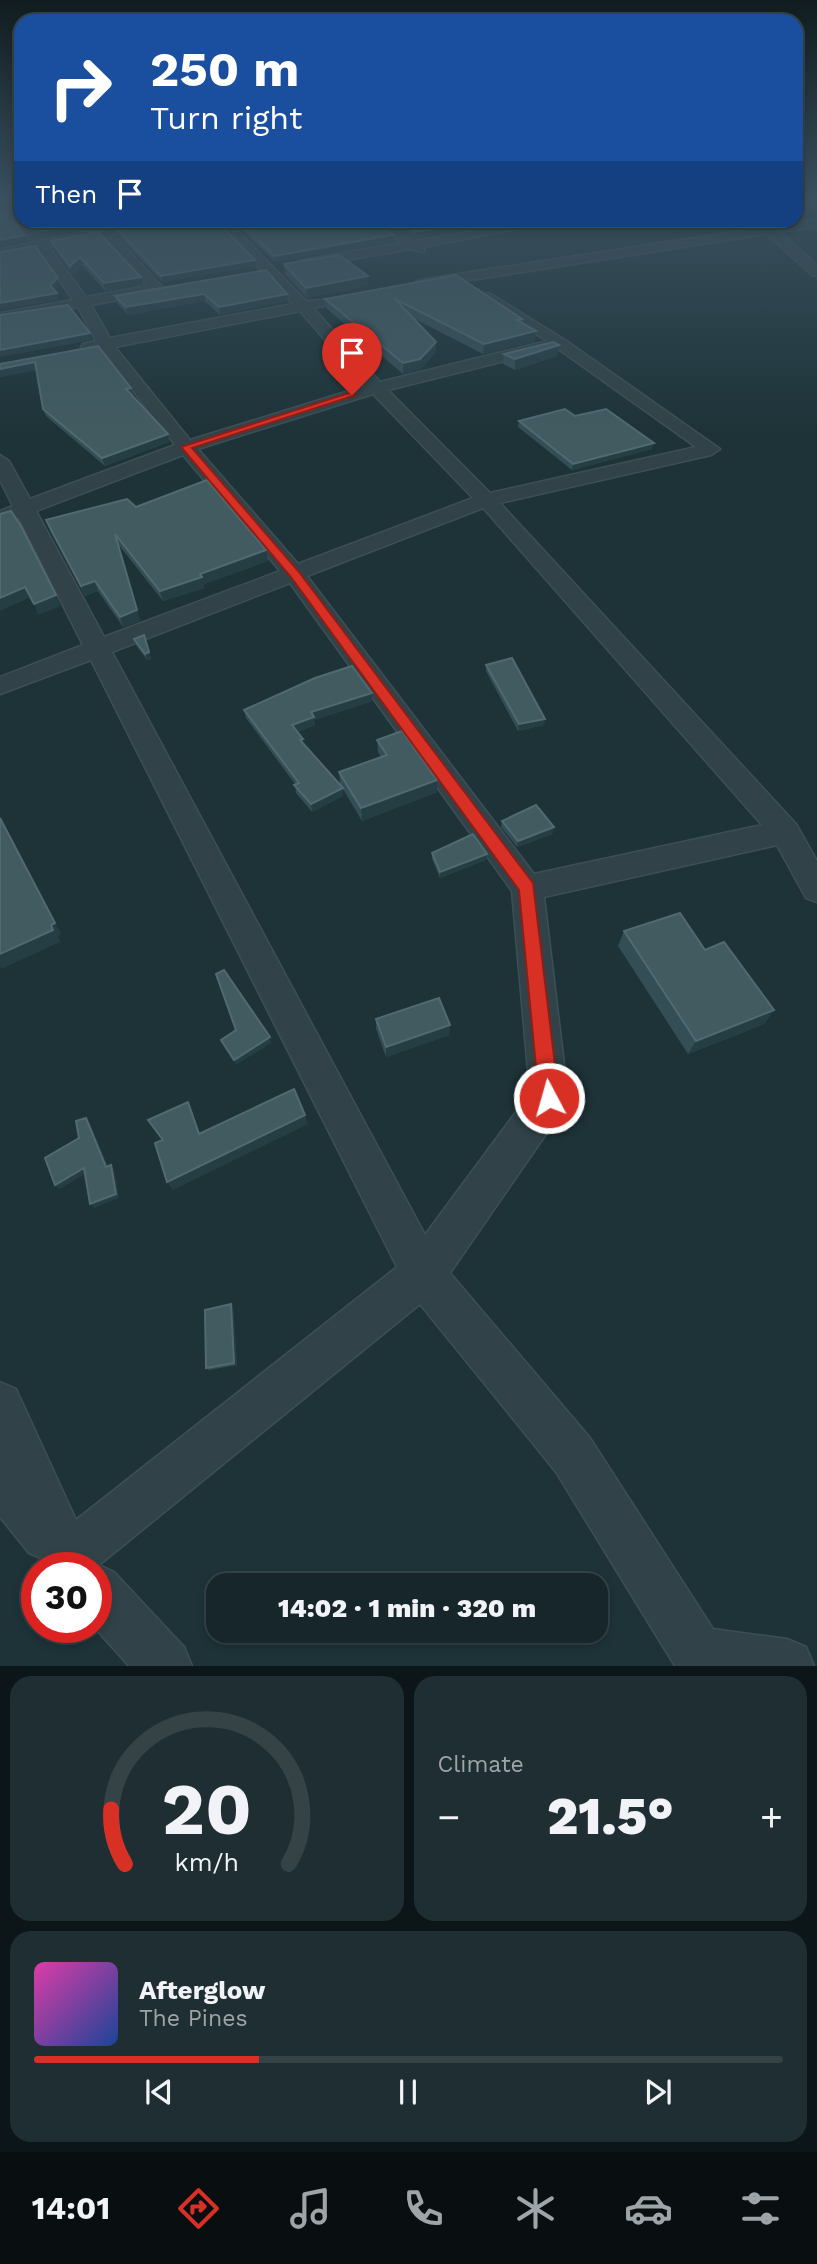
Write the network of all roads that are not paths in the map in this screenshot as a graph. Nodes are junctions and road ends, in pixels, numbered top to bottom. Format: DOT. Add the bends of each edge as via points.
graph roads {
  1 [pos="63,276"];
  2 [pos="150,276"];
  3 [pos="270,276"];
  4 [pos="456,276"];
  5 [pos="406,286"];
  6 [pos="330,301"];
  7 [pos="82,302"];
  8 [pos="305,306"];
  9 [pos="0,317"];
  10 [pos="560,343"];
  11 [pos="104,344"];
  12 [pos="78,349"];
  13 [pos="376,388"];
  14 [pos="186,447"];
  15 [pos="1,464"];
  16 [pos="486,500"];
  17 [pos="12,514"];
  18 [pos="295,575"];
  19 [pos="98,648"];
  20 [pos="0,686"];
  21 [pos="785,832"];
  22 [pos="527,888"];
  23 [pos="817,889"];
  24 [pos="423,1273"];
  25 [pos="0,1405"];
  26 [pos="0,1479"];
  27 [pos="63,1552"];
  28 [pos="70,1552"];
  29 [pos="103,1552"];
  30 [pos="112,1607"];
  31 [pos="699,1660"];
  32 [pos="165,1665"];
  33 [pos="787,1665"];
  1 -- 7 [label="street"];
  2 -- 7 [label="street" via="163,288"];
  3 -- 8 [label="street"];
  4 -- 5 [label="street"];
  4 -- 10 [label="street"];
  6 -- 8 [label="street"];
  7 -- 9 [label="street"];
  7 -- 11 [label="street"];
  8 -- 11 [label="street"];
  8 -- 13 [label="street"];
  10 -- 13 [label="street"];
  10 -- 16 [label="street" via="711,449"];
  11 -- 12 [label="street"];
  11 -- 14 [label="street"];
  13 -- 14 [label="street"];
  13 -- 16 [label="street"];
  14 -- 17 [label="street"];
  14 -- 18 [label="street"];
  15 -- 17 [label="street"];
  16 -- 18 [label="street"];
  16 -- 21 [label="street"];
  17 -- 19 [label="street"];
  18 -- 19 [label="street"];
  18 -- 22 [label="street"];
  19 -- 20 [label="street"];
  19 -- 24 [label="street"];
  21 -- 22 [label="street"];
  21 -- 23 [label="street"];
  22 -- 24 [label="street" via="549,1098"];
  24 -- 29 [label="street"];
  24 -- 31 [label="street" via="573,1455"];
  25 -- 28 [label="street"];
  26 -- 27 [label="street"];
  30 -- 32 [label="street"];
  31 -- 33 [label="street"];
}
